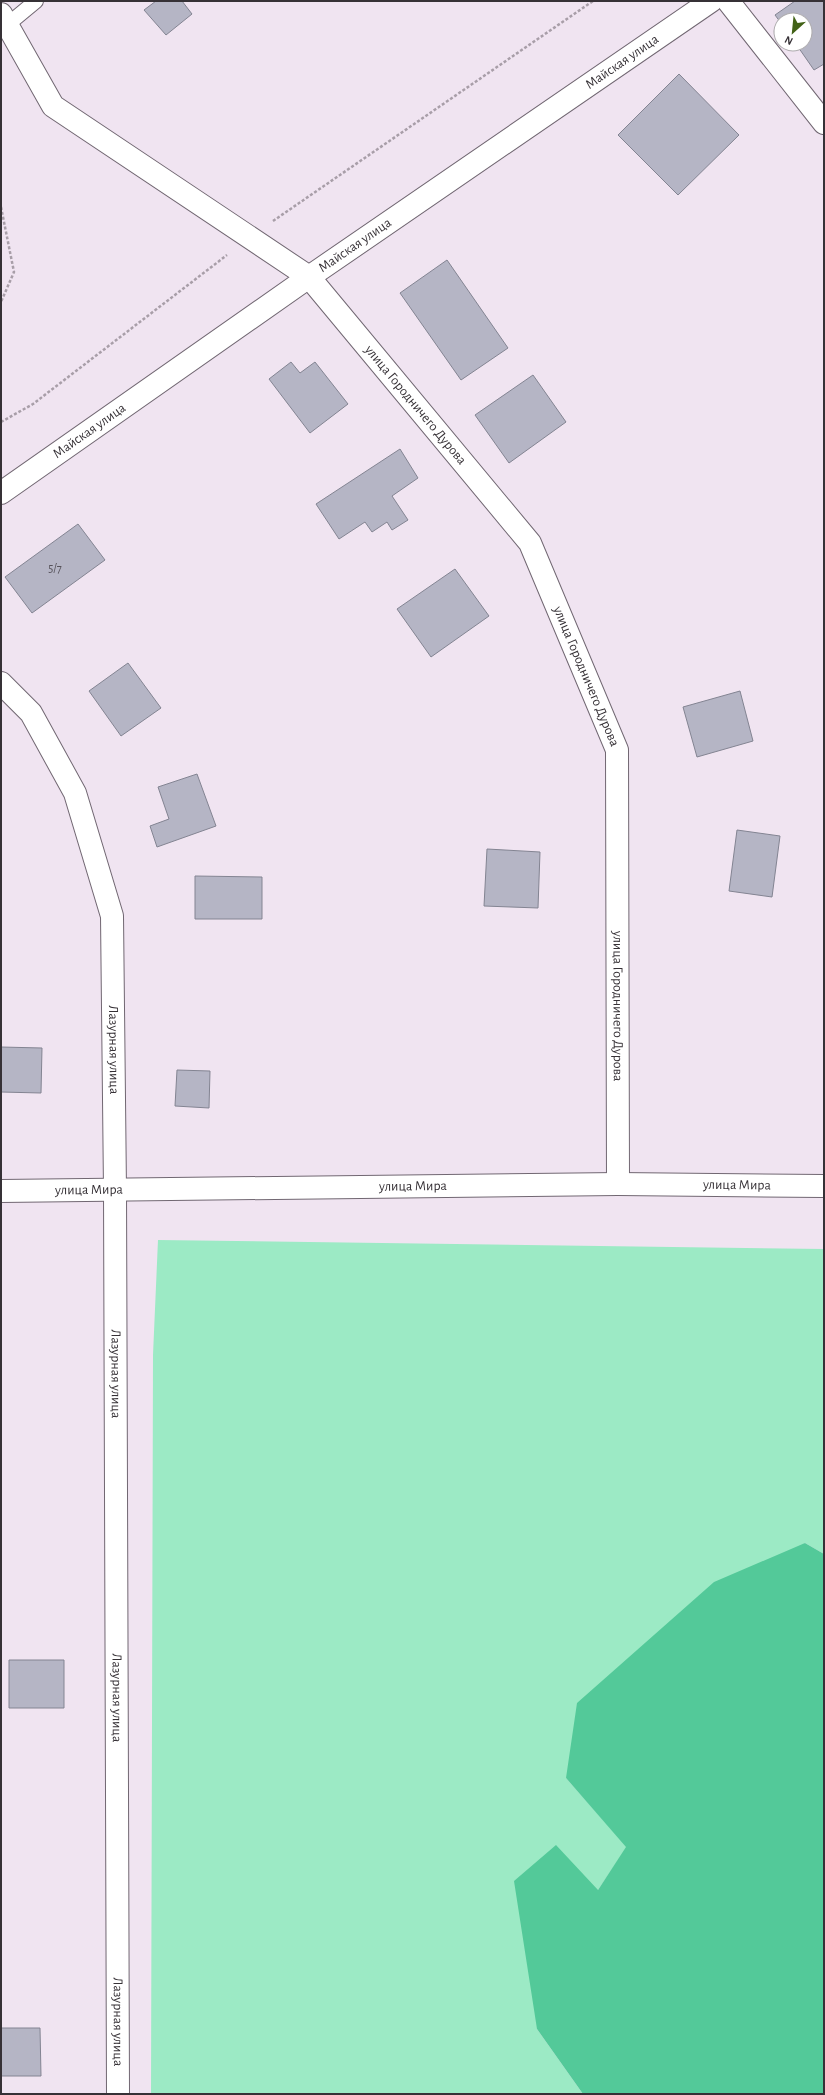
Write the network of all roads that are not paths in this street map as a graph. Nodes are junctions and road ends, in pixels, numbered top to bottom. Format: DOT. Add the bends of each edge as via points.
graph roads {
  1 [pos="36,1"];
  2 [pos="711,1"];
  3 [pos="728,1"];
  4 [pos="3,23"];
  5 [pos="824,123"];
  6 [pos="309,277"];
  7 [pos="1,493"];
  8 [pos="1,683"];
  9 [pos="618,1184"];
  10 [pos="824,1186"];
  11 [pos="115,1190"];
  12 [pos="1,1191"];
  13 [pos="118,2094"];
  1 -- 4 [label="lane"];
  2 -- 6 [label="street, Майская улица"];
  3 -- 5 [label="street"];
  4 -- 6 [label="street, улица Городничего Дурова" via="54,106"];
  6 -- 7 [label="street, Майская улица"];
  6 -- 9 [label="street, улица Городничего Дурова" via="530,543 617,750"];
  8 -- 11 [label="street, Лазурная улица" via="31,713 75,793 112,916"];
  9 -- 10 [label="street, улица Мира"];
  9 -- 11 [label="street, улица Мира"];
  11 -- 12 [label="street, улица Мира"];
  11 -- 13 [label="street, Лазурная улица"];
}
